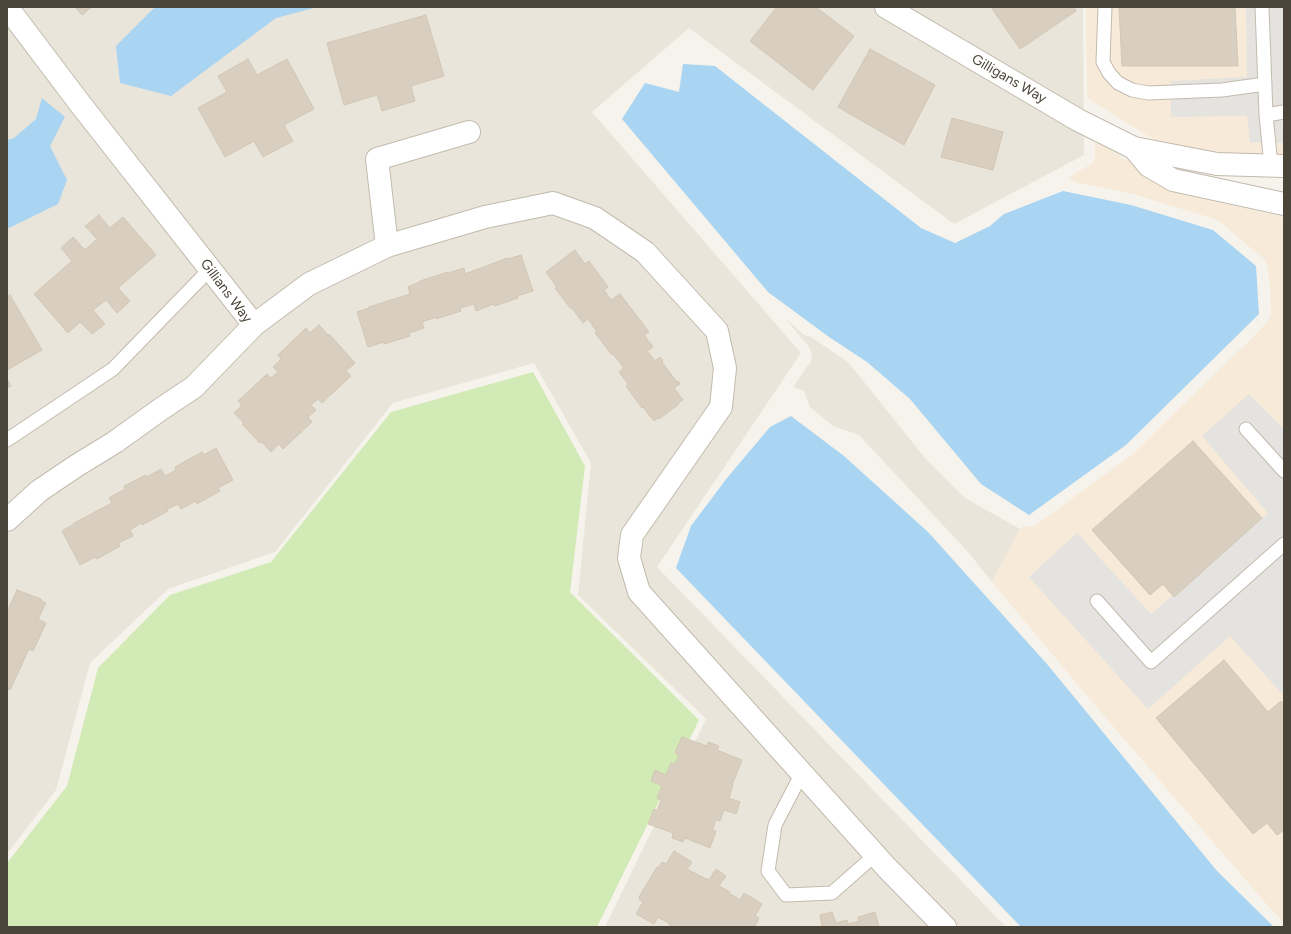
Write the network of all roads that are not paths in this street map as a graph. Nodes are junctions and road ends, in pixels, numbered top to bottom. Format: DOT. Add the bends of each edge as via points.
graph roads {
  1 [pos="7,7"];
  2 [pos="886,7"];
  3 [pos="1105,7"];
  4 [pos="1262,7"];
  5 [pos="1265,84"];
  6 [pos="1284,112"];
  7 [pos="1266,115"];
  8 [pos="469,132"];
  9 [pos="1134,148"];
  10 [pos="1277,166"];
  11 [pos="1284,204"];
  12 [pos="387,246"];
  13 [pos="210,269"];
  14 [pos="254,325"];
  15 [pos="1246,429"];
  16 [pos="7,440"];
  17 [pos="1284,471"];
  18 [pos="7,520"];
  19 [pos="1284,544"];
  20 [pos="1097,602"];
  21 [pos="802,773"];
  22 [pos="875,854"];
  23 [pos="944,927"];
  1 -- 13 [label="street, Gillians Way"];
  2 -- 9 [label="street, Gilligans Way" via="1078,120"];
  3 -- 5 [label="lane" via="1103,62 1118,83 1132,90 1148,93 1222,90"];
  4 -- 5 [label="lane"];
  5 -- 7 [label="lane"];
  6 -- 7 [label="lane"];
  7 -- 10 [label="lane"];
  8 -- 12 [label="street" via="377,159"];
  9 -- 10 [label="street, Gilligans Way" via="1217,164"];
  9 -- 11 [label="street, Gilligans Way" via="1149,166 1173,180"];
  12 -- 14 [label="street" via="309,284"];
  12 -- 21 [label="street" via="485,217 553,203 595,218 645,252 717,331 725,368 721,407 632,535 628,558 639,592"];
  13 -- 14 [label="street, Gillians Way"];
  13 -- 16 [label="lane" via="113,369"];
  14 -- 18 [label="street, Gillians Way" via="194,387 39,491"];
  15 -- 17 [label="lane"];
  19 -- 20 [label="lane" via="1151,662"];
  21 -- 22 [label="street"];
  21 -- 22 [label="lane" via="775,825 768,871 786,895 832,893"];
  22 -- 23 [label="street"];
}
